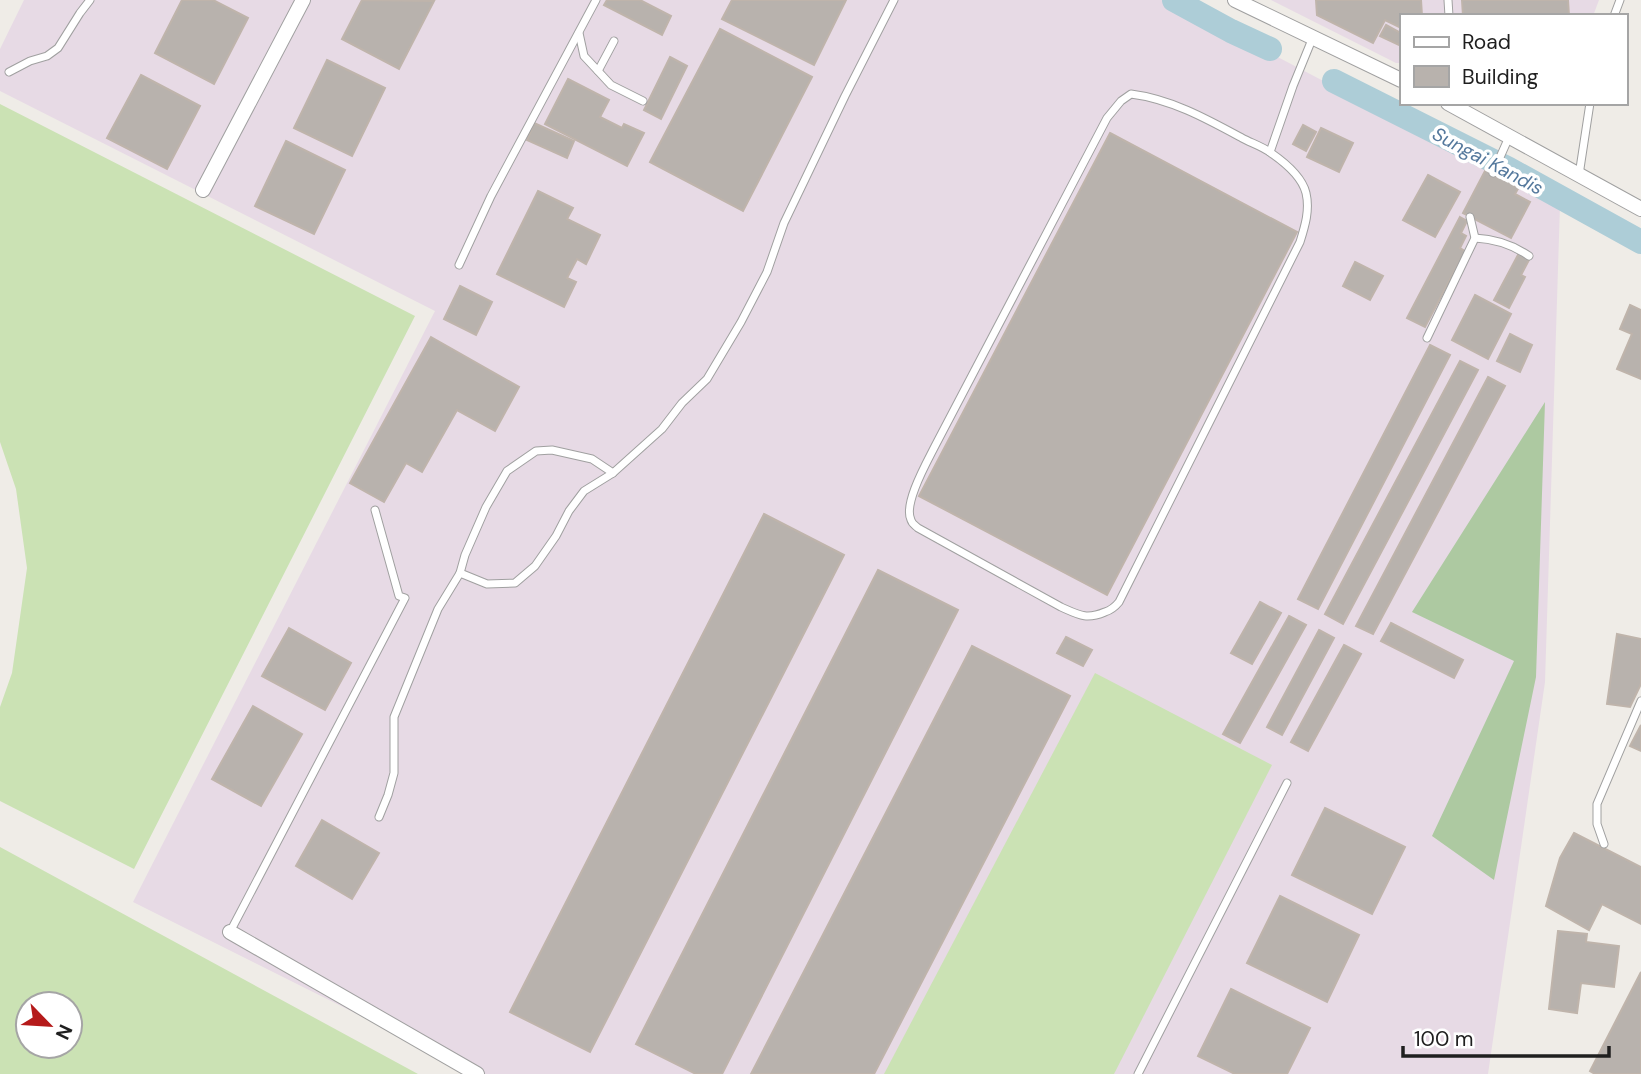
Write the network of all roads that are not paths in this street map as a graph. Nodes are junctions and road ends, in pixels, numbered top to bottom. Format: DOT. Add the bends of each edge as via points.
graph roads {
  1 [pos="90,0"];
  2 [pos="303,0"];
  3 [pos="596,0"];
  4 [pos="894,0"];
  5 [pos="1235,0"];
  6 [pos="578,32"];
  7 [pos="1313,37"];
  8 [pos="614,41"];
  9 [pos="598,71"];
  10 [pos="9,72"];
  11 [pos="1400,80"];
  12 [pos="643,101"];
  13 [pos="1452,105"];
  14 [pos="1590,105"];
  15 [pos="1509,137"];
  16 [pos="1270,152"];
  17 [pos="1494,171"];
  18 [pos="1579,176"];
  19 [pos="203,190"];
  20 [pos="1641,209"];
  21 [pos="1470,217"];
  22 [pos="1475,238"];
  23 [pos="1530,256"];
  24 [pos="459,265"];
  25 [pos="1427,338"];
  26 [pos="613,473"];
  27 [pos="375,510"];
  28 [pos="460,573"];
  29 [pos="1641,701"];
  30 [pos="1287,783"];
  31 [pos="379,817"];
  32 [pos="1604,844"];
  33 [pos="230,932"];
  34 [pos="477,1074"];
  35 [pos="1138,1074"];
  1 -- 10 [label="lane" via="58,48"];
  2 -- 19 [label="street"];
  3 -- 6 [label="lane"];
  4 -- 26 [label="lane" via="784,223 767,272 741,322 707,379 662,429"];
  5 -- 7 [label="street"];
  6 -- 9 [label="lane" via="583,56"];
  6 -- 24 [label="lane"];
  7 -- 11 [label="street"];
  7 -- 16 [label="lane"];
  8 -- 9 [label="lane"];
  9 -- 12 [label="lane" via="611,85"];
  13 -- 15 [label="street"];
  14 -- 18 [label="lane"];
  15 -- 17 [label="lane"];
  15 -- 18 [label="street"];
  16 -- 16 [label="lane" via="1291,170 1306,192 1306,223 1300,242 1115,607 1091,618 1079,615 911,522 911,499 934,446 1107,118 1121,101 1131,94 1173,104"];
  18 -- 20 [label="street"];
  21 -- 22 [label="lane"];
  22 -- 23 [label="lane" via="1489,238"];
  22 -- 25 [label="lane"];
  26 -- 28 [label="lane" via="584,491 556,537 515,583 488,584"];
  26 -- 28 [label="lane" via="592,459 536,451 507,471 481,519"];
  27 -- 33 [label="lane" via="399,596 405,598"];
  28 -- 31 [label="lane" via="438,609 394,717 394,773"];
  29 -- 32 [label="lane" via="1597,804"];
  30 -- 35 [label="lane"];
  33 -- 34 [label="street"];
}
